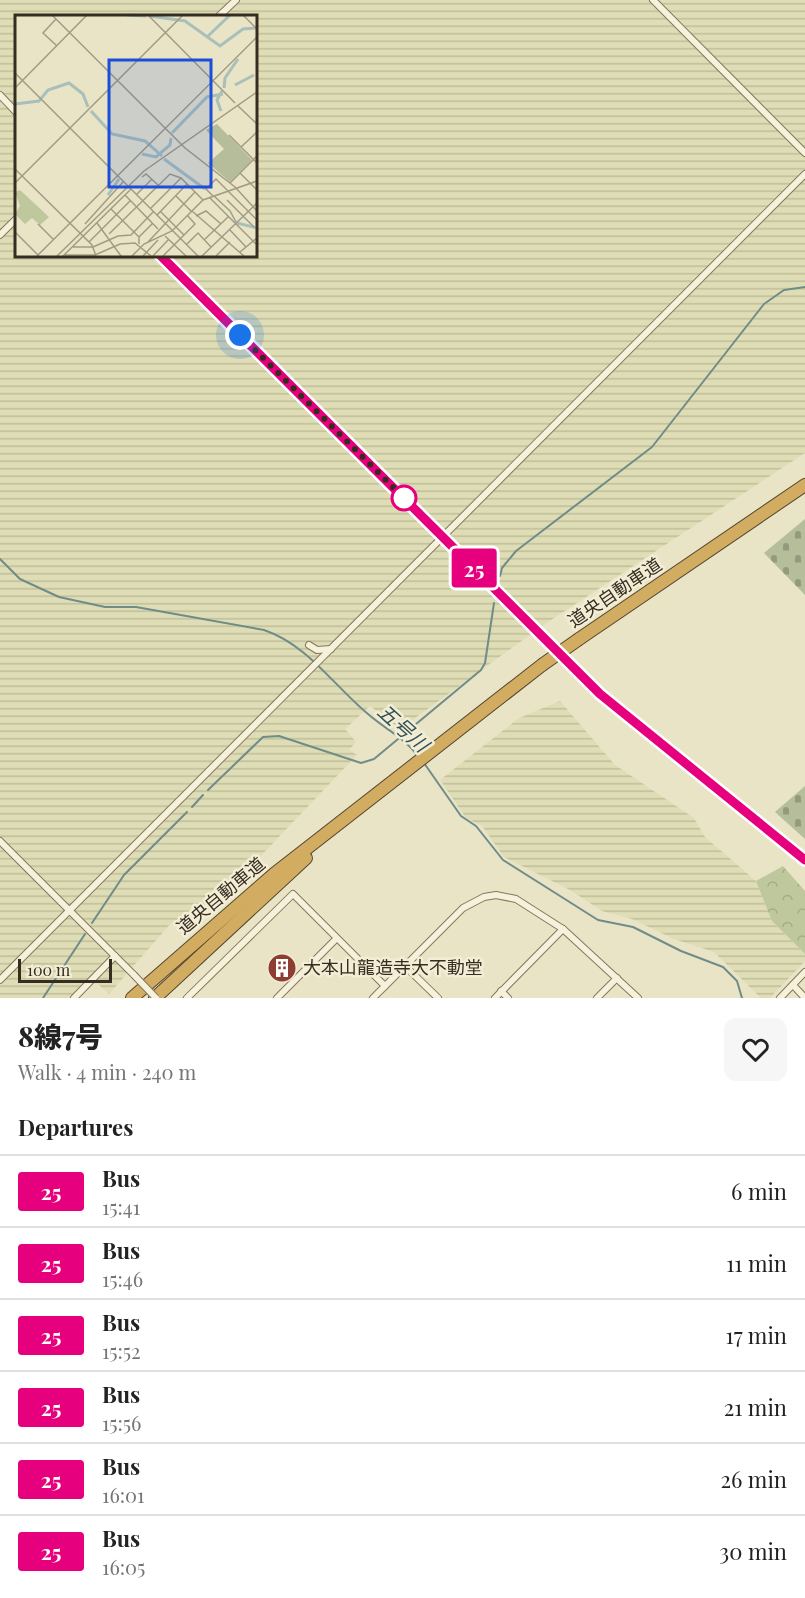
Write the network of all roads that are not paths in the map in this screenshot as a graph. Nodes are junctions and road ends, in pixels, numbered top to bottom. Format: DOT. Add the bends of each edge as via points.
graph roads {
  1 [pos="236,0"];
  2 [pos="653,0"];
  3 [pos="220,15"];
  4 [pos="0,95"];
  5 [pos="15,111"];
  6 [pos="805,153"];
  7 [pos="805,174"];
  8 [pos="15,220"];
  9 [pos="0,235"];
  10 [pos="161,256"];
  11 [pos="805,485"];
  12 [pos="443,537"];
  13 [pos="309,645"];
  14 [pos="331,650"];
  15 [pos="365,805"];
  16 [pos="0,841"];
  17 [pos="805,860"];
  18 [pos="70,910"];
  19 [pos="564,929"];
  20 [pos="336,939"];
  21 [pos="115,956"];
  22 [pos="405,966"];
  23 [pos="805,972"];
  24 [pos="617,978"];
  25 [pos="0,980"];
  26 [pos="793,985"];
  27 [pos="385,986"];
  28 [pos="501,991"];
  29 [pos="74,998"];
  30 [pos="132,998"];
  31 [pos="155,998"];
  32 [pos="187,998"];
  33 [pos="278,998"];
  34 [pos="373,998"];
  35 [pos="438,998"];
  36 [pos="495,998"];
  37 [pos="508,998"];
  38 [pos="597,998"];
  39 [pos="638,998"];
  40 [pos="780,998"];
  41 [pos="805,998"];
  1 -- 3 [label="street"];
  2 -- 6 [label="street"];
  4 -- 5 [label="street"];
  7 -- 12 [label="street"];
  8 -- 9 [label="street"];
  10 -- 12 [label="street"];
  11 -- 15 [label="highway, 道央自動車道, bridge" via="542,665"];
  12 -- 14 [label="street"];
  12 -- 17 [label="street" via="600,694"];
  13 -- 14 [label="street" via="317,650"];
  14 -- 18 [label="street"];
  15 -- 30 [label="highway, 道央自動車道" via="224,915"];
  15 -- 31 [label="highway, 道央自動車道"];
  16 -- 18 [label="street"];
  18 -- 21 [label="street"];
  18 -- 25 [label="street"];
  19 -- 22 [label="street" via="516,899 484,897 463,908"];
  19 -- 24 [label="street"];
  19 -- 28 [label="street"];
  20 -- 27 [label="street"];
  20 -- 32 [label="street" via="293,894"];
  20 -- 33 [label="street"];
  21 -- 29 [label="street"];
  21 -- 31 [label="street, bridge"];
  22 -- 27 [label="street"];
  22 -- 35 [label="street"];
  23 -- 26 [label="street"];
  24 -- 38 [label="street"];
  24 -- 39 [label="street"];
  26 -- 40 [label="street"];
  26 -- 41 [label="street"];
  27 -- 34 [label="street"];
  28 -- 36 [label="street"];
  28 -- 37 [label="street"];
}
